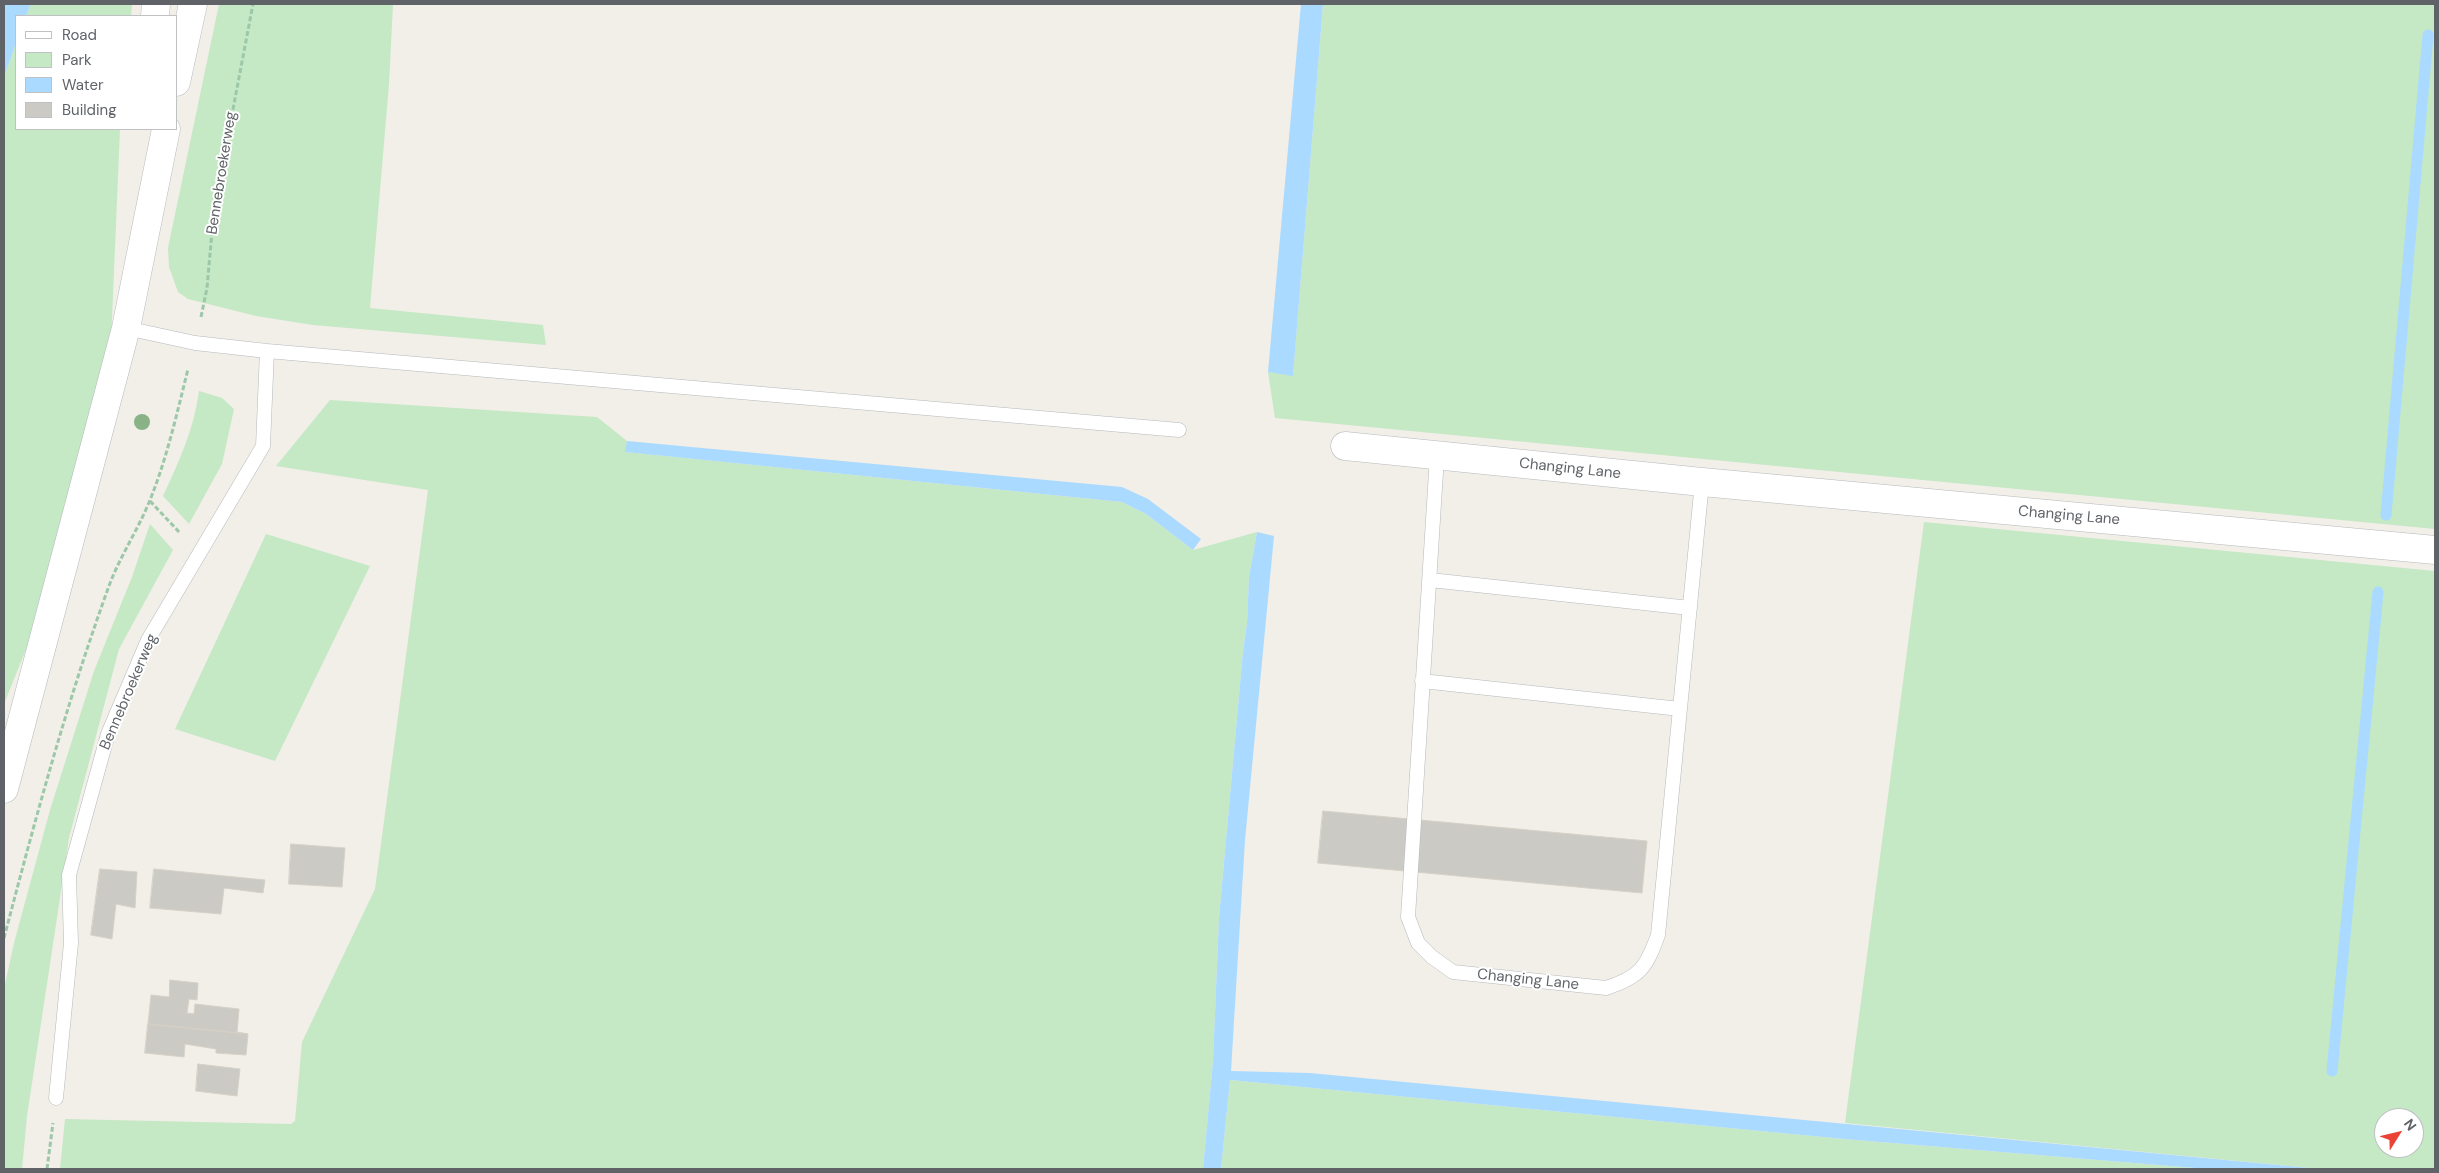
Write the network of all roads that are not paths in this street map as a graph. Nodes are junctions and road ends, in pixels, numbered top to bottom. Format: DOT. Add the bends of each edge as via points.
graph roads {
  1 [pos="193,4"];
  2 [pos="178,73"];
  3 [pos="146,130"];
  4 [pos="166,130"];
  5 [pos="136,268"];
  6 [pos="126,328"];
  7 [pos="267,351"];
  8 [pos="1180,430"];
  9 [pos="1345,446"];
  10 [pos="1437,456"];
  11 [pos="1702,482"];
  12 [pos="2435,550"];
  13 [pos="1430,580"];
  14 [pos="1690,608"];
  15 [pos="1422,681"];
  16 [pos="1680,709"];
  17 [pos="4,789"];
  18 [pos="56,1098"];
  1 -- 2 [label="street"];
  3 -- 5 [label="street"];
  4 -- 5 [label="street"];
  5 -- 6 [label="street"];
  6 -- 7 [label="lane" via="195,343"];
  6 -- 17 [label="street"];
  7 -- 8 [label="lane"];
  7 -- 18 [label="lane, Bennebroekerweg" via="262,446 148,640 108,734 69,875 71,944"];
  9 -- 10 [label="street, Changing Lane"];
  10 -- 11 [label="street, Changing Lane"];
  10 -- 13 [label="lane, Changing Lane"];
  11 -- 12 [label="street, Changing Lane"];
  11 -- 14 [label="lane, Changing Lane"];
  13 -- 14 [label="lane"];
  13 -- 15 [label="lane, Changing Lane"];
  14 -- 16 [label="lane, Changing Lane"];
  15 -- 16 [label="lane"];
  15 -- 16 [label="lane, Changing Lane" via="1408,917 1418,942 1432,957 1454,972 1606,988 1629,980 1649,960 1658,935"];
}
